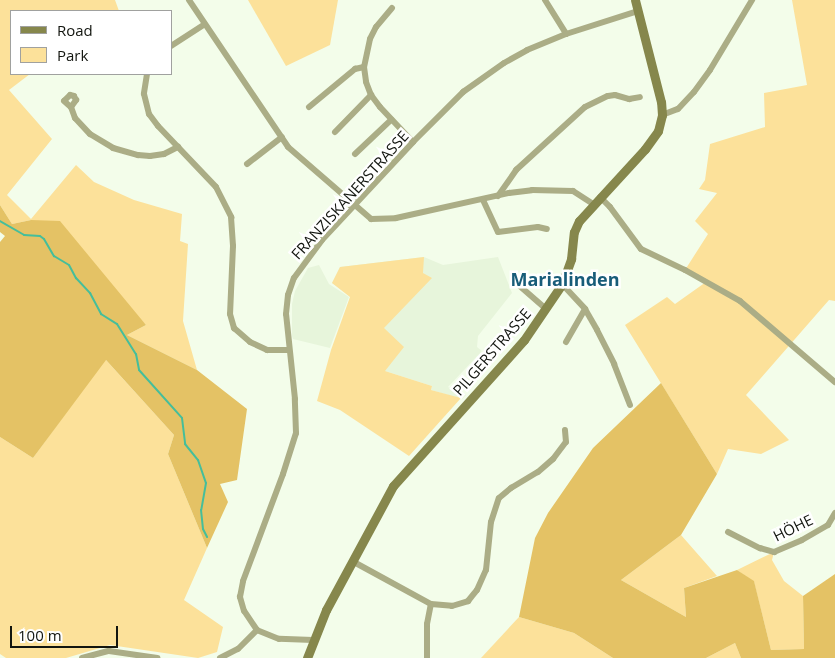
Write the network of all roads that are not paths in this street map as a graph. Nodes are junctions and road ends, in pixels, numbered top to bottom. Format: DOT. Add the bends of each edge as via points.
graph roads {
  1 [pos="189,0"];
  2 [pos="545,0"];
  3 [pos="635,0"];
  4 [pos="752,0"];
  5 [pos="392,8"];
  6 [pos="638,11"];
  7 [pos="205,24"];
  8 [pos="566,34"];
  9 [pos="172,45"];
  10 [pos="364,67"];
  11 [pos="147,75"];
  12 [pos="371,95"];
  13 [pos="640,97"];
  14 [pos="70,107"];
  15 [pos="309,107"];
  16 [pos="662,115"];
  17 [pos="391,120"];
  18 [pos="334,132"];
  19 [pos="282,138"];
  20 [pos="412,142"];
  21 [pos="178,147"];
  22 [pos="355,154"];
  23 [pos="247,164"];
  24 [pos="498,196"];
  25 [pos="483,200"];
  26 [pos="596,200"];
  27 [pos="355,205"];
  28 [pos="547,229"];
  29 [pos="514,281"];
  30 [pos="562,284"];
  31 [pos="546,309"];
  32 [pos="585,309"];
  33 [pos="566,342"];
  34 [pos="288,350"];
  35 [pos="835,382"];
  36 [pos="630,405"];
  37 [pos="565,430"];
  38 [pos="835,513"];
  39 [pos="728,532"];
  40 [pos="352,561"];
  41 [pos="431,604"];
  42 [pos="257,630"];
  43 [pos="312,640"];
  44 [pos="109,654"];
  45 [pos="82,658"];
  46 [pos="157,658"];
  47 [pos="220,658"];
  48 [pos="307,658"];
  49 [pos="427,658"];
  1 -- 7 [label="street"];
  2 -- 8 [label="street"];
  3 -- 6 [label="main road"];
  4 -- 16 [label="street" via="694,92 678,109"];
  5 -- 10 [label="street" via="370,39"];
  6 -- 8 [label="street, FRANZISKANERSTRASSE"];
  6 -- 16 [label="main road"];
  7 -- 9 [label="street"];
  7 -- 19 [label="street"];
  8 -- 20 [label="street, FRANZISKANERSTRASSE" via="527,50 480,79"];
  10 -- 12 [label="street"];
  10 -- 15 [label="street" via="355,69"];
  11 -- 21 [label="street" via="146,107"];
  12 -- 17 [label="street"];
  12 -- 18 [label="street"];
  13 -- 24 [label="street" via="608,96 585,107 516,170"];
  14 -- 21 [label="street" via="82,127 113,148 150,156"];
  16 -- 26 [label="main road, PILGERSTRASSE" via="651,142"];
  17 -- 20 [label="street"];
  17 -- 22 [label="street"];
  19 -- 23 [label="street"];
  19 -- 27 [label="street" via="302,160"];
  20 -- 27 [label="street, FRANZISKANERSTRASSE"];
  21 -- 34 [label="street" via="216,187 231,217 230,314 234,328 250,342 267,350"];
  24 -- 25 [label="street"];
  24 -- 26 [label="street" via="532,190 573,191"];
  25 -- 27 [label="street" via="379,220 364,214"];
  25 -- 28 [label="street" via="498,232 538,227"];
  26 -- 30 [label="main road, PILGERSTRASSE" via="576,225 571,259"];
  26 -- 35 [label="street" via="610,207 635,243 646,252 740,301"];
  27 -- 34 [label="street, FRANZISKANERSTRASSE" via="308,256 294,278 286,314"];
  29 -- 31 [label="street"];
  30 -- 31 [label="main road, PILGERSTRASSE"];
  30 -- 32 [label="street"];
  31 -- 40 [label="main road, PILGERSTRASSE" via="521,344 401,475"];
  32 -- 33 [label="street"];
  32 -- 36 [label="street" via="614,364"];
  34 -- 42 [label="street, FRANZISKANERSTRASSE" via="296,433 240,597"];
  37 -- 41 [label="street" via="566,442 552,459 500,498 491,522 486,570 473,596 452,606"];
  38 -- 39 [label="street, HÖHE" via="828,525 774,552"];
  40 -- 41 [label="street"];
  40 -- 43 [label="main road, PILGERSTRASSE"];
  41 -- 49 [label="street" via="426,624"];
  42 -- 43 [label="street" via="279,639"];
  42 -- 47 [label="street" via="238,649"];
  43 -- 48 [label="main road, PILGERSTRASSE"];
  44 -- 45 [label="street"];
  44 -- 46 [label="street"];
}
